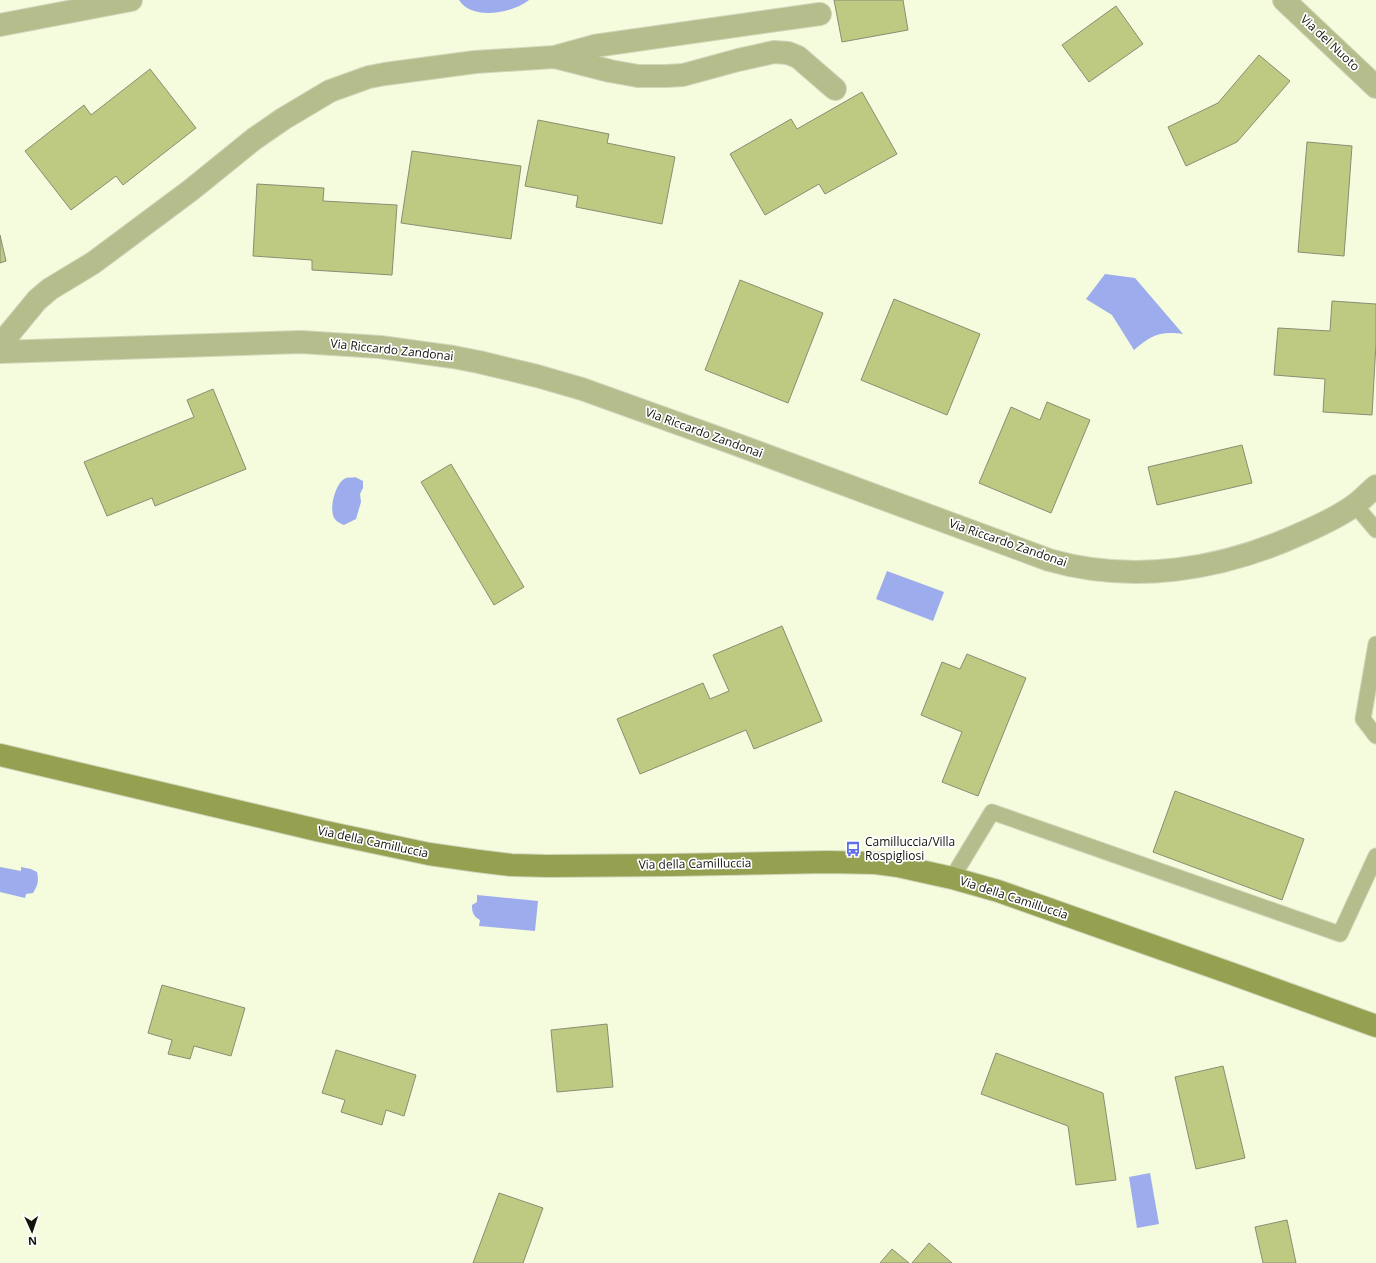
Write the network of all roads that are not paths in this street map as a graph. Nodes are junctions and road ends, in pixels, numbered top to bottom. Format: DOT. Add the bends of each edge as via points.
graph roads {
  1 [pos="131,0"];
  2 [pos="1284,0"];
  3 [pos="77,5"];
  4 [pos="820,14"];
  5 [pos="0,25"];
  6 [pos="554,57"];
  7 [pos="1376,87"];
  8 [pos="835,89"];
  9 [pos="0,345"];
  10 [pos="0,352"];
  11 [pos="1376,486"];
  12 [pos="1355,505"];
  13 [pos="1376,530"];
  14 [pos="1376,644"];
  15 [pos="1376,736"];
  16 [pos="0,754"];
  17 [pos="1376,856"];
  18 [pos="952,878"];
  19 [pos="1376,1026"];
  1 -- 3 [label="street"];
  2 -- 7 [label="street, Via del Nuoto"];
  3 -- 5 [label="street"];
  4 -- 6 [label="street" via="594,46"];
  6 -- 8 [label="street" via="638,76 666,76 683,75 774,52 788,53 798,57"];
  6 -- 9 [label="street" via="475,62 385,74 368,77 330,91 254,139 191,190 99,258 50,289 37,300"];
  10 -- 12 [label="street, Via Riccardo Zandonai" via="301,342 380,348 479,362 582,389 1049,560 1098,571 1168,571 1217,563 1282,542"];
  11 -- 12 [label="street, Via Riccardo Zandonai"];
  12 -- 13 [label="lane"];
  14 -- 15 [label="lane" via="1363,719"];
  16 -- 18 [label="main road, Via della Camilluccia" via="321,832 429,854 478,861 548,866 857,862 898,866"];
  17 -- 18 [label="lane" via="1340,934 992,812"];
  18 -- 19 [label="main road, Via della Camilluccia" via="1046,908"];
}
